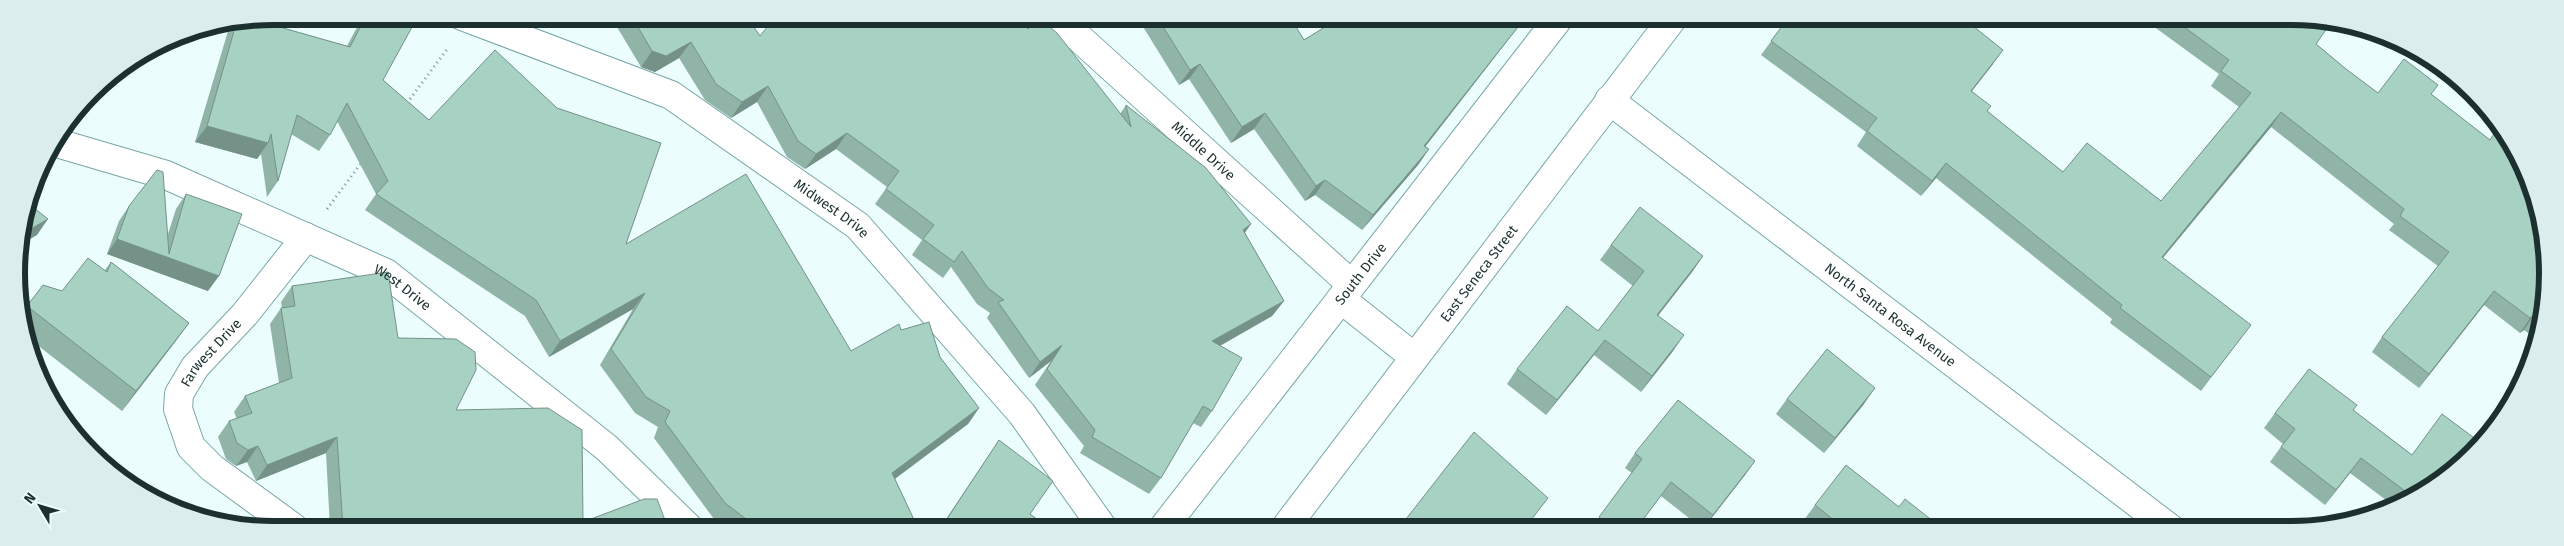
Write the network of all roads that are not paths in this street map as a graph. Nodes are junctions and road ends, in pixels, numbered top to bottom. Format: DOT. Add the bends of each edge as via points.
graph roads {
  1 [pos="485,25"];
  2 [pos="1064,25"];
  3 [pos="1554,25"];
  4 [pos="1668,25"];
  5 [pos="1609,100"];
  6 [pos="62,143"];
  7 [pos="306,237"];
  8 [pos="1346,291"];
  9 [pos="1414,357"];
  10 [pos="284,521"];
  11 [pos="682,521"];
  12 [pos="1098,521"];
  13 [pos="1168,521"];
  14 [pos="1290,521"];
  15 [pos="2161,521"];
  1 -- 12 [label="street, Midwest Drive" via="671,95 858,226 1022,414"];
  2 -- 8 [label="street, Middle Drive"];
  3 -- 8 [label="street, South Drive"];
  4 -- 5 [label="street, East Seneca Street"];
  5 -- 9 [label="street, East Seneca Street"];
  5 -- 15 [label="street, North Santa Rosa Avenue"];
  6 -- 7 [label="street, West Drive" via="166,175"];
  7 -- 10 [label="street, Farwest Drive" via="244,314 195,367 179,394 178,409 191,448 212,468"];
  7 -- 11 [label="street, West Drive" via="386,273 607,448"];
  8 -- 9 [label="street, Middle Drive"];
  8 -- 13 [label="street, South Drive"];
  9 -- 14 [label="street, East Seneca Street"];
}
